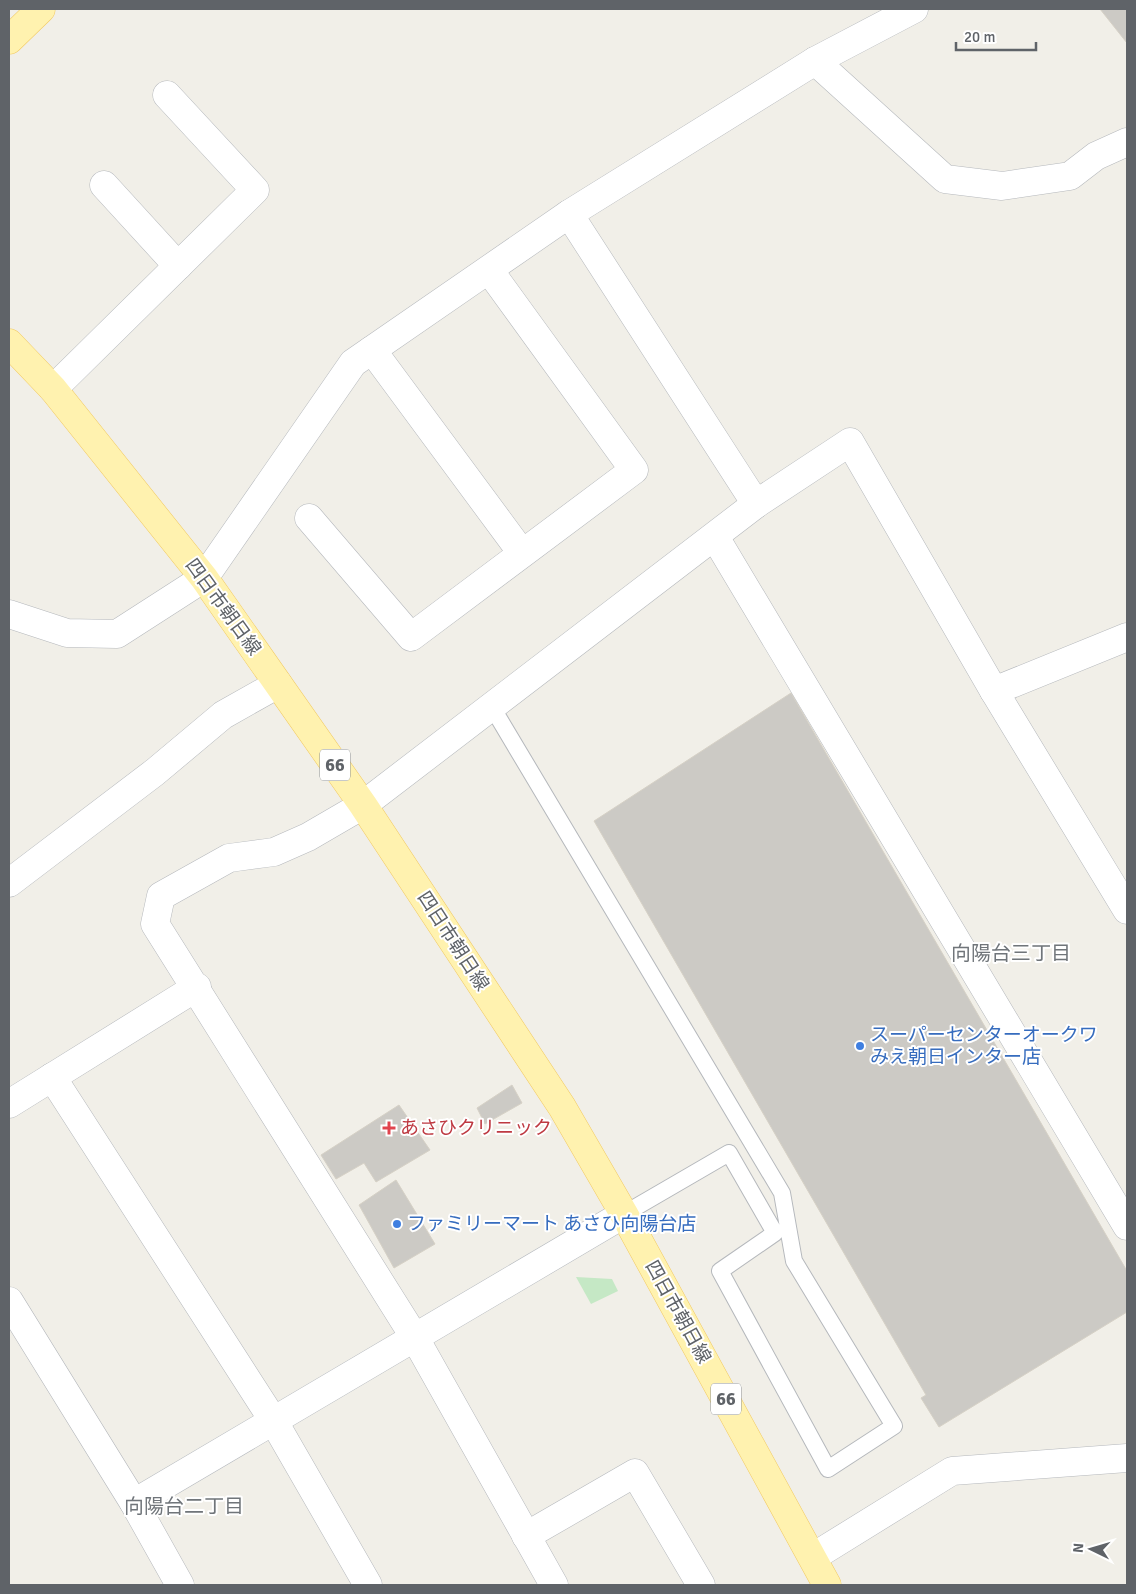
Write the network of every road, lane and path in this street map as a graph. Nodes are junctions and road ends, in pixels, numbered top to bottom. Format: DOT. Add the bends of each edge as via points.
graph roads {
  1 [pos="41,9"];
  2 [pos="914,9"];
  3 [pos="9,40"];
  4 [pos="815,61"];
  5 [pos="168,95"];
  6 [pos="1127,142"];
  7 [pos="104,185"];
  8 [pos="569,214"];
  9 [pos="178,266"];
  10 [pos="488,270"];
  11 [pos="9,343"];
  12 [pos="372,350"];
  13 [pos="53,389"];
  14 [pos="756,504"];
  15 [pos="309,518"];
  16 [pos="715,537"];
  17 [pos="522,554"];
  18 [pos="204,578"];
  19 [pos="9,614"];
  20 [pos="1127,637"];
  21 [pos="278,684"];
  22 [pos="994,691"];
  23 [pos="492,707"];
  24 [pos="362,805"];
  25 [pos="9,883"];
  26 [pos="1127,910"];
  27 [pos="197,987"];
  28 [pos="52,1077"];
  29 [pos="9,1104"];
  30 [pos="624,1214"];
  31 [pos="1127,1226"];
  32 [pos="9,1301"];
  33 [pos="415,1338"];
  34 [pos="273,1420"];
  35 [pos="1127,1458"];
  36 [pos="134,1503"];
  37 [pos="526,1536"];
  38 [pos="813,1557"];
  39 [pos="180,1585"];
  40 [pos="368,1585"];
  41 [pos="554,1585"];
  42 [pos="701,1585"];
  43 [pos="827,1585"];
  1 -- 3 [label="main road"];
  2 -- 4 [label="street"];
  4 -- 6 [label="street" via="945,179 1002,186 1070,176 1096,156"];
  4 -- 8 [label="street"];
  5 -- 9 [label="street" via="255,190"];
  7 -- 9 [label="street"];
  8 -- 10 [label="street"];
  8 -- 14 [label="street"];
  9 -- 13 [label="street"];
  10 -- 12 [label="street"];
  10 -- 17 [label="street" via="634,470"];
  11 -- 13 [label="main road, 四日市朝日線 / 66"];
  12 -- 17 [label="street"];
  12 -- 18 [label="street" via="353,363"];
  13 -- 18 [label="main road, 四日市朝日線 / 66"];
  14 -- 16 [label="street"];
  14 -- 22 [label="street" via="850,442"];
  15 -- 17 [label="street" via="411,637"];
  16 -- 23 [label="street"];
  16 -- 31 [label="street"];
  18 -- 19 [label="street" via="117,634 67,633"];
  18 -- 21 [label="main road, 四日市朝日線 / 66"];
  20 -- 22 [label="street"];
  21 -- 24 [label="main road, 四日市朝日線 / 66"];
  21 -- 25 [label="street" via="223,715"];
  22 -- 26 [label="street"];
  23 -- 24 [label="street"];
  23 -- 30 [label="lane" via="782,1193 794,1261 894,1426 828,1469 720,1272 775,1233 729,1153"];
  24 -- 27 [label="street" via="308,837 274,852 229,858 160,896 156,924"];
  24 -- 30 [label="main road, 四日市朝日線 / 66" via="562,1107"];
  27 -- 28 [label="street"];
  27 -- 33 [label="street"];
  28 -- 29 [label="street"];
  28 -- 34 [label="street"];
  30 -- 33 [label="street"];
  30 -- 38 [label="main road, 四日市朝日線 / 66"];
  32 -- 36 [label="street"];
  33 -- 34 [label="street"];
  33 -- 37 [label="street"];
  34 -- 36 [label="street"];
  34 -- 40 [label="street"];
  35 -- 38 [label="street" via="952,1471"];
  36 -- 39 [label="street"];
  37 -- 41 [label="street"];
  37 -- 42 [label="street" via="636,1473"];
  38 -- 43 [label="main road, 四日市朝日線 / 66"];
}
